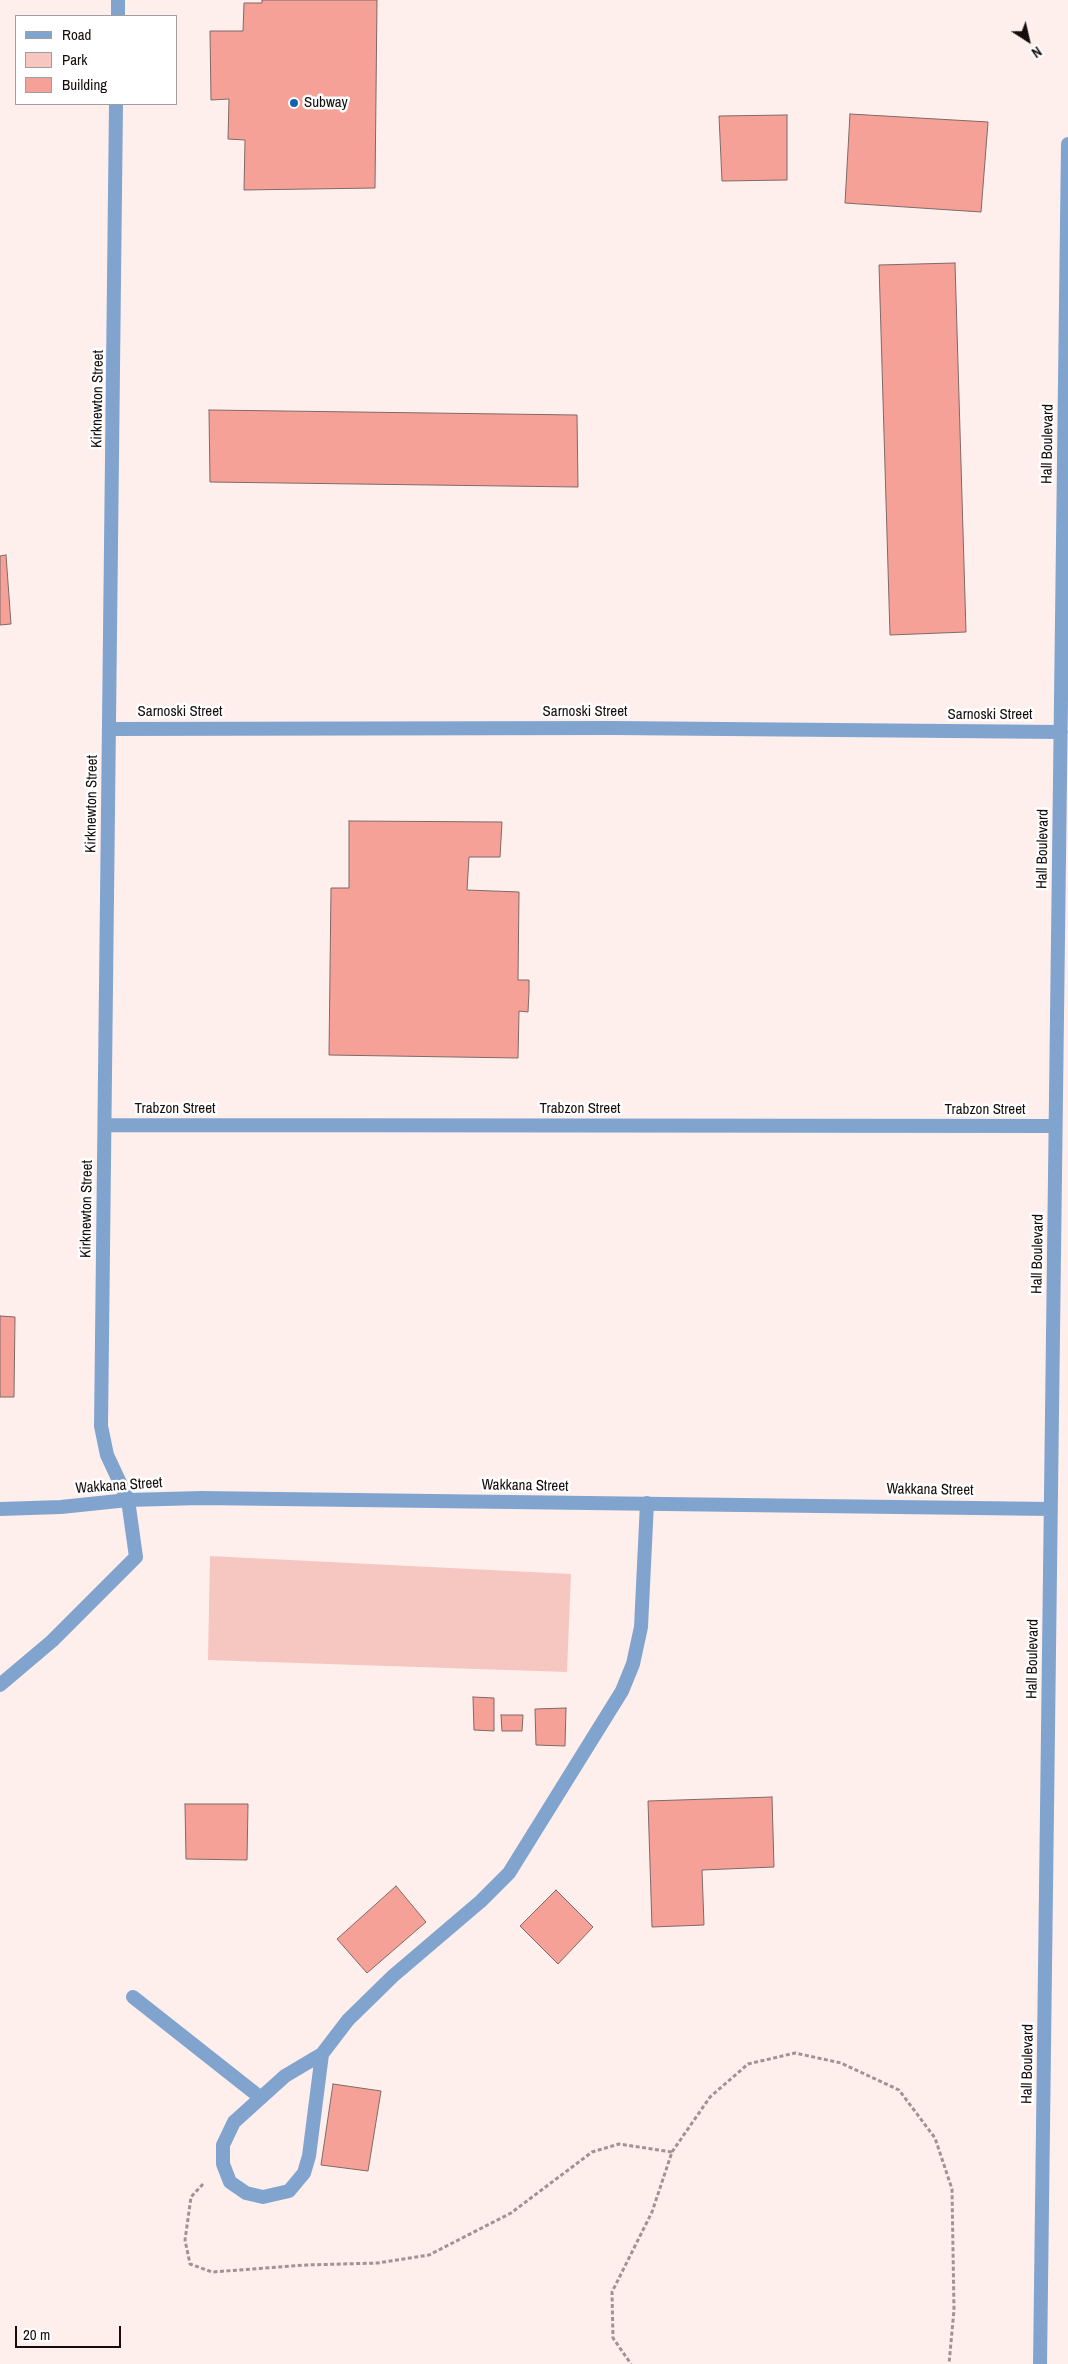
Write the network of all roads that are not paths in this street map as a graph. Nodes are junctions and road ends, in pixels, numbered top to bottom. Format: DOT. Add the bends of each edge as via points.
graph roads {
  1 [pos="118,0"];
  2 [pos="118,15"];
  3 [pos="116,105"];
  4 [pos="1068,144"];
  5 [pos="1065,548"];
  6 [pos="110,729"];
  7 [pos="1060,732"];
  8 [pos="105,1125"];
  9 [pos="1055,1126"];
  10 [pos="128,1500"];
  11 [pos="647,1504"];
  12 [pos="0,1509"];
  13 [pos="1051,1509"];
  14 [pos="0,1685"];
  15 [pos="133,1997"];
  16 [pos="322,2054"];
  17 [pos="261,2098"];
  18 [pos="1040,2364"];
  1 -- 2 [label="street"];
  3 -- 6 [label="street, Kirknewton Street"];
  4 -- 5 [label="street, Hall Boulevard"];
  5 -- 7 [label="street, Hall Boulevard"];
  6 -- 7 [label="street, Sarnoski Street" via="613,728"];
  6 -- 8 [label="street, Kirknewton Street"];
  7 -- 9 [label="street, Hall Boulevard"];
  8 -- 9 [label="street, Trabzon Street"];
  8 -- 10 [label="street, Kirknewton Street" via="101,1426 107,1455"];
  9 -- 13 [label="street, Hall Boulevard"];
  10 -- 11 [label="street, Wakkana Street" via="201,1498"];
  10 -- 12 [label="street, Wakkana Street"];
  10 -- 14 [label="street, Kirknewton Street" via="136,1557 52,1641"];
  11 -- 13 [label="street, Wakkana Street"];
  11 -- 16 [label="street" via="641,1627 633,1664 622,1691 509,1873 393,1976 348,2020"];
  13 -- 18 [label="street, Hall Boulevard"];
  15 -- 17 [label="street"];
  16 -- 17 [label="street" via="285,2076"];
  16 -- 17 [label="street" via="304,2173 289,2191 263,2197 246,2193 230,2182 223,2164 223,2145 234,2122"];
}
